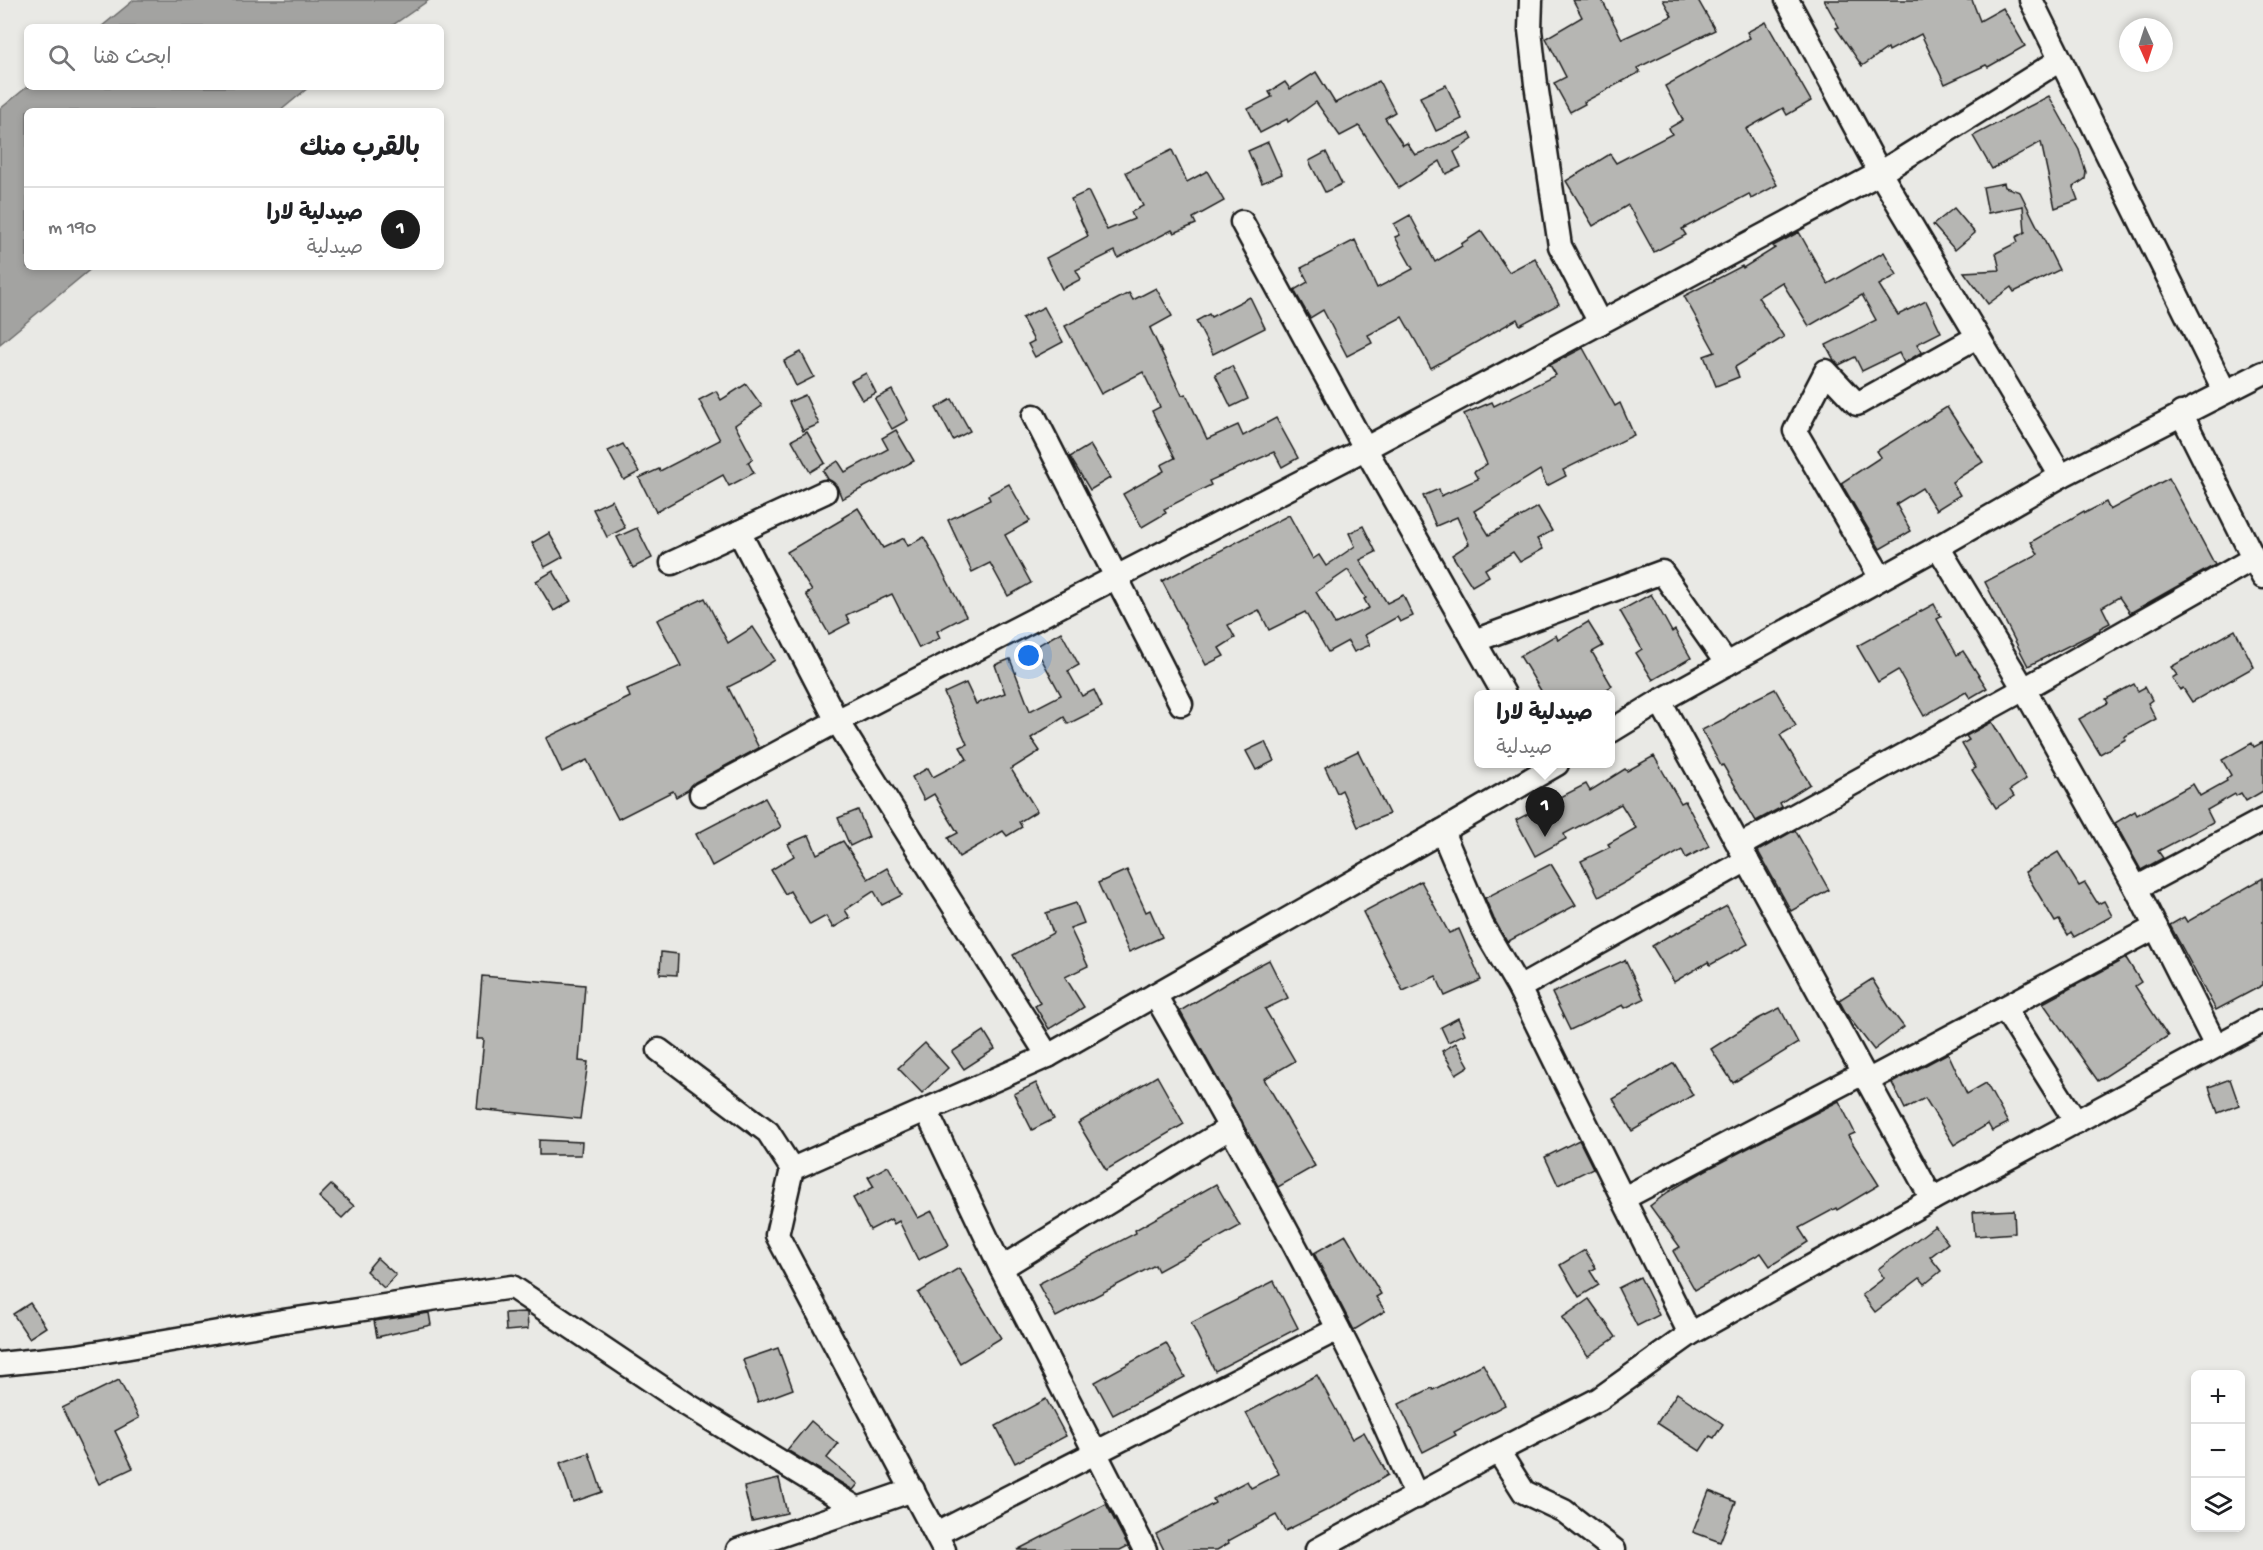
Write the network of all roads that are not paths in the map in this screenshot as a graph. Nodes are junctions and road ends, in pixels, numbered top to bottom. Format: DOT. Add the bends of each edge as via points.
graph roads {
  1 [pos="1531,0"];
  2 [pos="1787,0"];
  3 [pos="2031,0"];
  4 [pos="2060,60"];
  5 [pos="1880,173"];
  6 [pos="1242,222"];
  7 [pos="1600,322"];
  8 [pos="1977,337"];
  9 [pos="2263,373"];
  10 [pos="2225,392"];
  11 [pos="2181,413"];
  12 [pos="1034,416"];
  13 [pos="1365,448"];
  14 [pos="2061,476"];
  15 [pos="825,492"];
  16 [pos="739,532"];
  17 [pos="1938,547"];
  18 [pos="672,563"];
  19 [pos="2258,568"];
  20 [pos="1116,577"];
  21 [pos="1881,578"];
  22 [pos="1474,641"];
  23 [pos="1727,664"];
  24 [pos="2024,689"];
  25 [pos="1502,690"];
  26 [pos="1660,701"];
  27 [pos="1181,704"];
  28 [pos="837,721"];
  29 [pos="1615,729"];
  30 [pos="1546,768"];
  31 [pos="701,794"];
  32 [pos="2263,820"];
  33 [pos="1442,831"];
  34 [pos="1743,853"];
  35 [pos="2136,888"];
  36 [pos="2156,927"];
  37 [pos="1519,988"];
  38 [pos="1155,995"];
  39 [pos="2004,1008"];
  40 [pos="2263,1020"];
  41 [pos="2216,1046"];
  42 [pos="659,1050"];
  43 [pos="1048,1056"];
  44 [pos="1865,1077"];
  45 [pos="927,1110"];
  46 [pos="2076,1122"];
  47 [pos="1231,1127"];
  48 [pos="792,1168"];
  49 [pos="1624,1198"];
  50 [pos="1932,1199"];
  51 [pos="1001,1268"];
  52 [pos="1338,1329"];
  53 [pos="1690,1334"];
  54 [pos="0,1364"];
  55 [pos="1498,1451"];
  56 [pos="1097,1452"];
  57 [pos="913,1490"];
  58 [pos="1417,1497"];
  59 [pos="858,1509"];
  60 [pos="940,1542"];
  61 [pos="738,1550"];
  62 [pos="1145,1550"];
  63 [pos="1317,1550"];
  64 [pos="1614,1550"];
  1 -- 7 [label="street" via="1536,84 1560,246"];
  2 -- 5 [label="street"];
  3 -- 4 [label="street"];
  4 -- 5 [label="street"];
  4 -- 10 [label="street"];
  5 -- 7 [label="street"];
  5 -- 8 [label="street"];
  6 -- 13 [label="street"];
  7 -- 13 [label="street"];
  8 -- 14 [label="street"];
  8 -- 21 [label="street" via="1857,404 1826,371 1795,431"];
  9 -- 10 [label="street"];
  10 -- 11 [label="street"];
  11 -- 14 [label="street"];
  11 -- 19 [label="street"];
  12 -- 20 [label="street"];
  13 -- 20 [label="street"];
  13 -- 22 [label="street"];
  14 -- 17 [label="street"];
  15 -- 16 [label="street"];
  16 -- 18 [label="street"];
  16 -- 28 [label="street"];
  17 -- 21 [label="street"];
  17 -- 24 [label="street"];
  19 -- 24 [label="street"];
  20 -- 27 [label="street"];
  20 -- 28 [label="street"];
  21 -- 23 [label="street"];
  22 -- 23 [label="street" via="1662,572"];
  22 -- 25 [label="street"];
  23 -- 26 [label="street"];
  24 -- 34 [label="street"];
  24 -- 35 [label="street"];
  26 -- 29 [label="street"];
  26 -- 34 [label="street"];
  28 -- 31 [label="street"];
  28 -- 43 [label="street"];
  30 -- 33 [label="street"];
  32 -- 35 [label="street"];
  33 -- 37 [label="street" via="1482,925"];
  33 -- 38 [label="street"];
  34 -- 37 [label="street"];
  34 -- 44 [label="street"];
  35 -- 36 [label="street"];
  36 -- 39 [label="street"];
  36 -- 41 [label="street"];
  37 -- 49 [label="street"];
  38 -- 43 [label="street"];
  38 -- 47 [label="street"];
  39 -- 44 [label="street"];
  39 -- 46 [label="street"];
  40 -- 41 [label="street"];
  41 -- 46 [label="street"];
  42 -- 48 [label="street" via="768,1132"];
  43 -- 45 [label="street"];
  44 -- 49 [label="street"];
  44 -- 50 [label="street"];
  45 -- 48 [label="street"];
  45 -- 51 [label="street"];
  46 -- 50 [label="street"];
  47 -- 51 [label="street"];
  47 -- 52 [label="street"];
  48 -- 57 [label="street" via="777,1235"];
  49 -- 53 [label="street"];
  50 -- 53 [label="street"];
  51 -- 56 [label="street"];
  52 -- 56 [label="street"];
  52 -- 58 [label="street"];
  53 -- 55 [label="street" via="1599,1399"];
  54 -- 59 [label="street" via="77,1356 512,1287 686,1404"];
  55 -- 58 [label="street"];
  55 -- 64 [label="street" via="1524,1492 1564,1511"];
  56 -- 60 [label="street"];
  56 -- 62 [label="street"];
  57 -- 59 [label="street"];
  57 -- 60 [label="street"];
  58 -- 63 [label="street"];
  59 -- 61 [label="street"];
}
